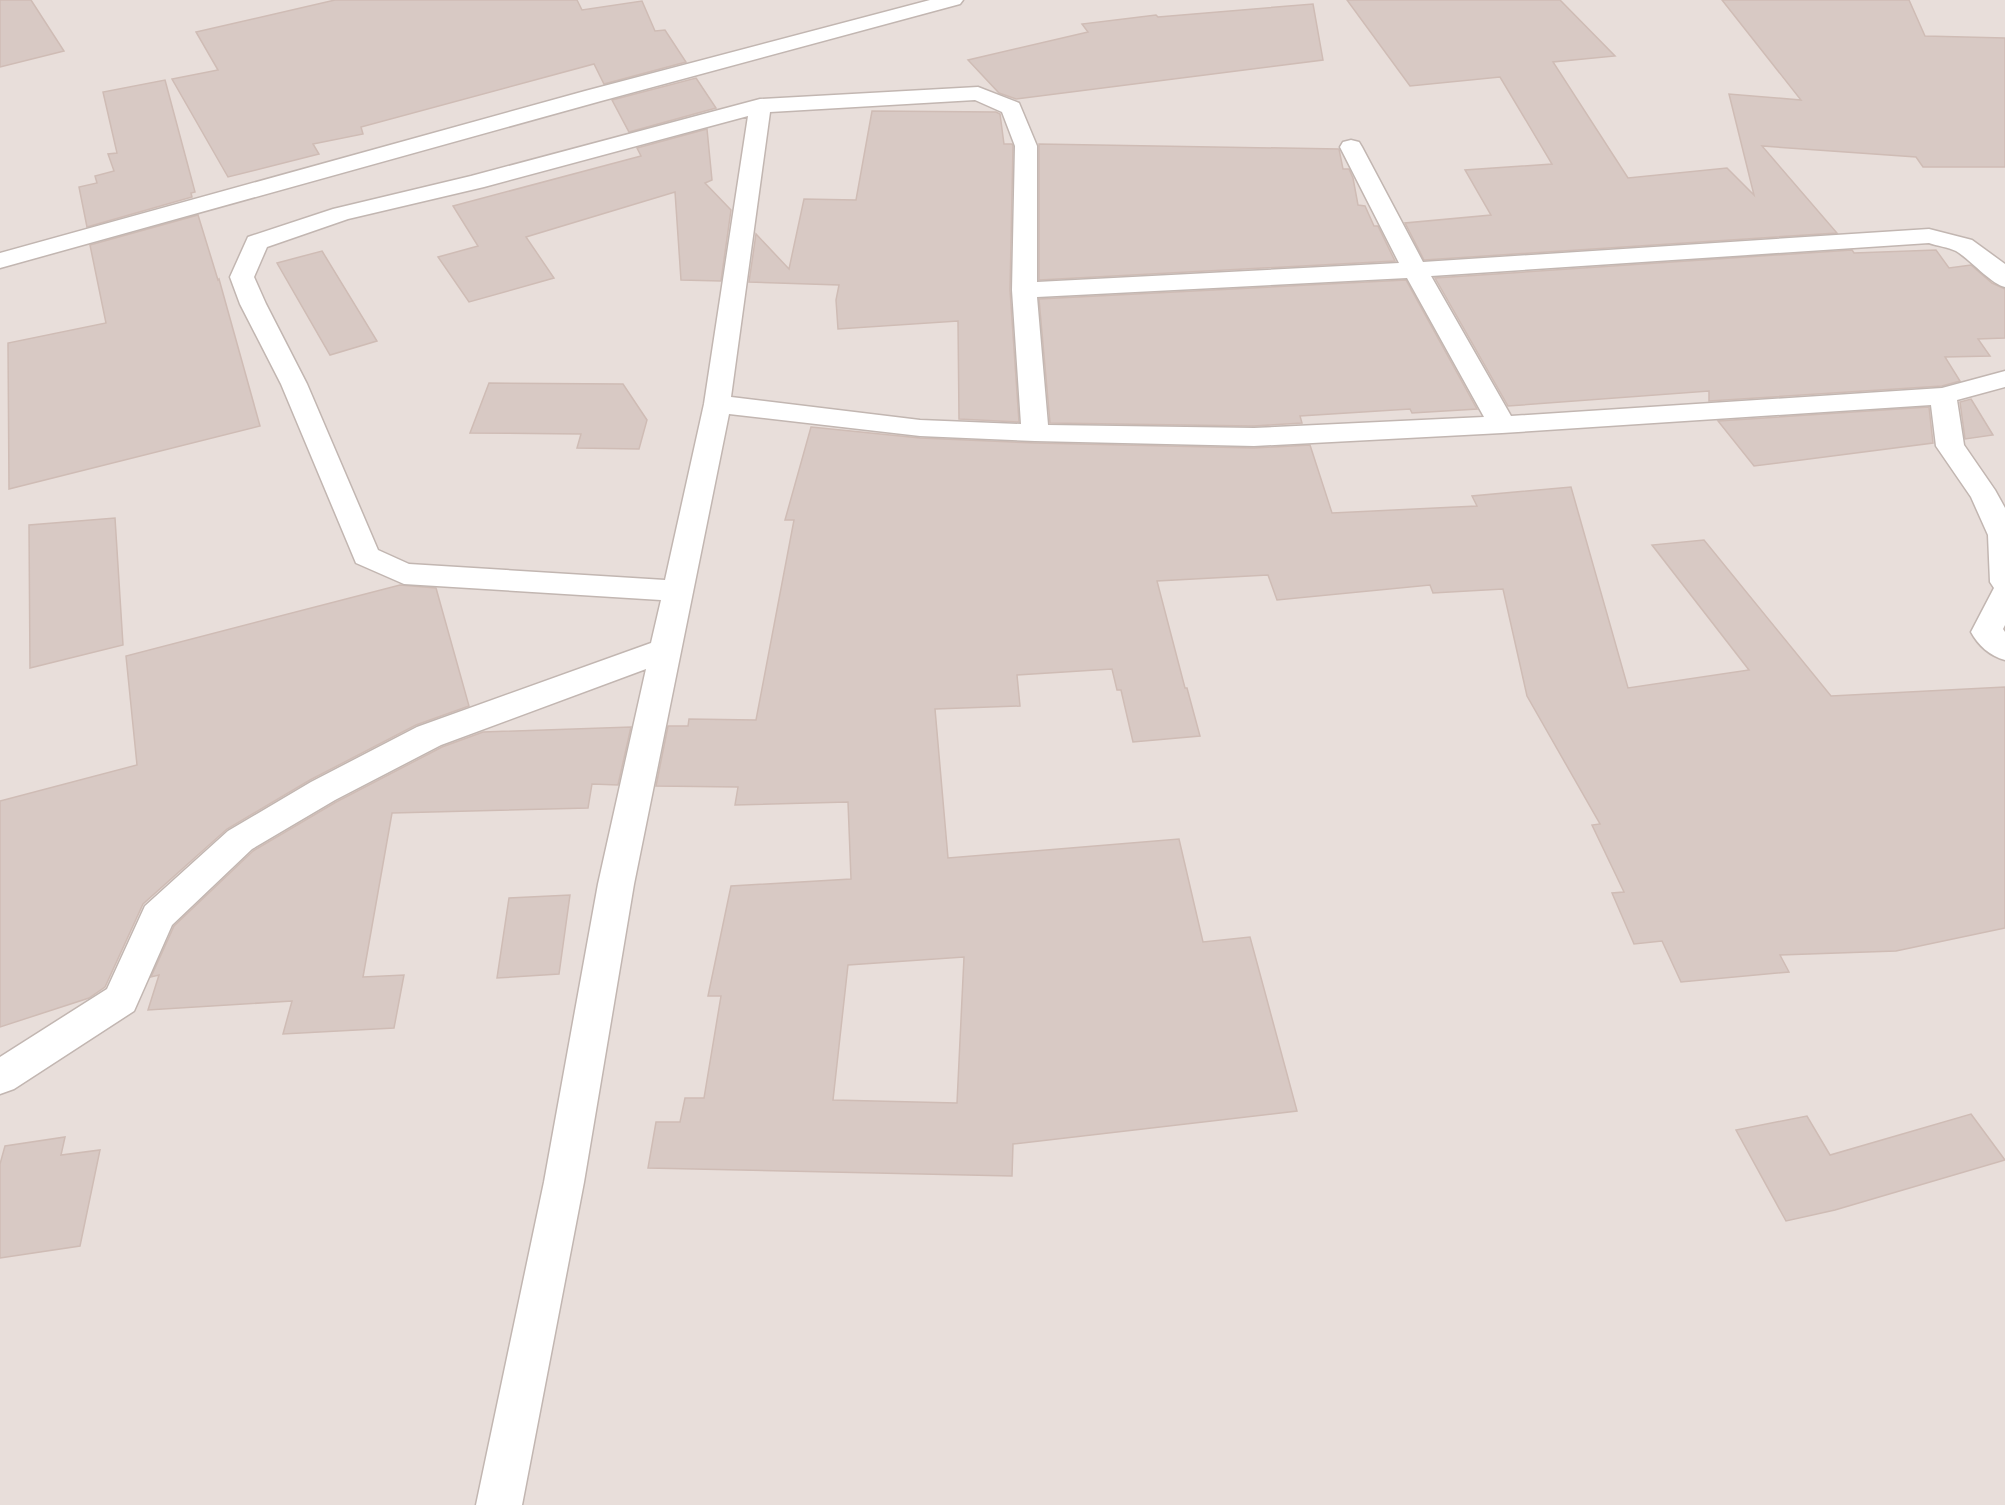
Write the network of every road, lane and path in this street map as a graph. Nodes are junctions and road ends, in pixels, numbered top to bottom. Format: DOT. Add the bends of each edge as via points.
graph roads {
  1 [pos="953,0"];
  2 [pos="760,106"];
  3 [pos="1351,147"];
  4 [pos="0,261"];
  5 [pos="1415,270"];
  6 [pos="2005,280"];
  7 [pos="1024,290"];
  8 [pos="2005,379"];
  9 [pos="1943,396"];
  10 [pos="717,404"];
  11 [pos="1502,425"];
  12 [pos="1035,433"];
  13 [pos="2005,582"];
  14 [pos="678,594"];
  15 [pos="2005,595"];
  16 [pos="667,648"];
  17 [pos="2005,649"];
  18 [pos="0,1077"];
  19 [pos="499,1505"];
  1 -- 4 [label="street"];
  2 -- 7 [label="street" via="978,93 1011,108 1026,146"];
  2 -- 10 [label="street"];
  2 -- 14 [label="street" via="476,183 342,214 257,242 242,277 294,384 366,556 404,574"];
  3 -- 5 [label="street"];
  5 -- 6 [label="street" via="1929,236 1963,245"];
  5 -- 7 [label="street"];
  5 -- 11 [label="street"];
  7 -- 12 [label="street"];
  8 -- 9 [label="street"];
  9 -- 11 [label="street"];
  9 -- 13 [label="street" via="1950,446 1986,496 2003,535"];
  10 -- 12 [label="street" via="920,428"];
  10 -- 14 [label="street"];
  11 -- 12 [label="street" via="1254,437"];
  14 -- 16 [label="street"];
  15 -- 17 [label="street" via="1986,632"];
  16 -- 18 [label="street" via="429,736 240,840 158,916 121,1000"];
  16 -- 19 [label="street" via="616,884 564,1182"];
}
